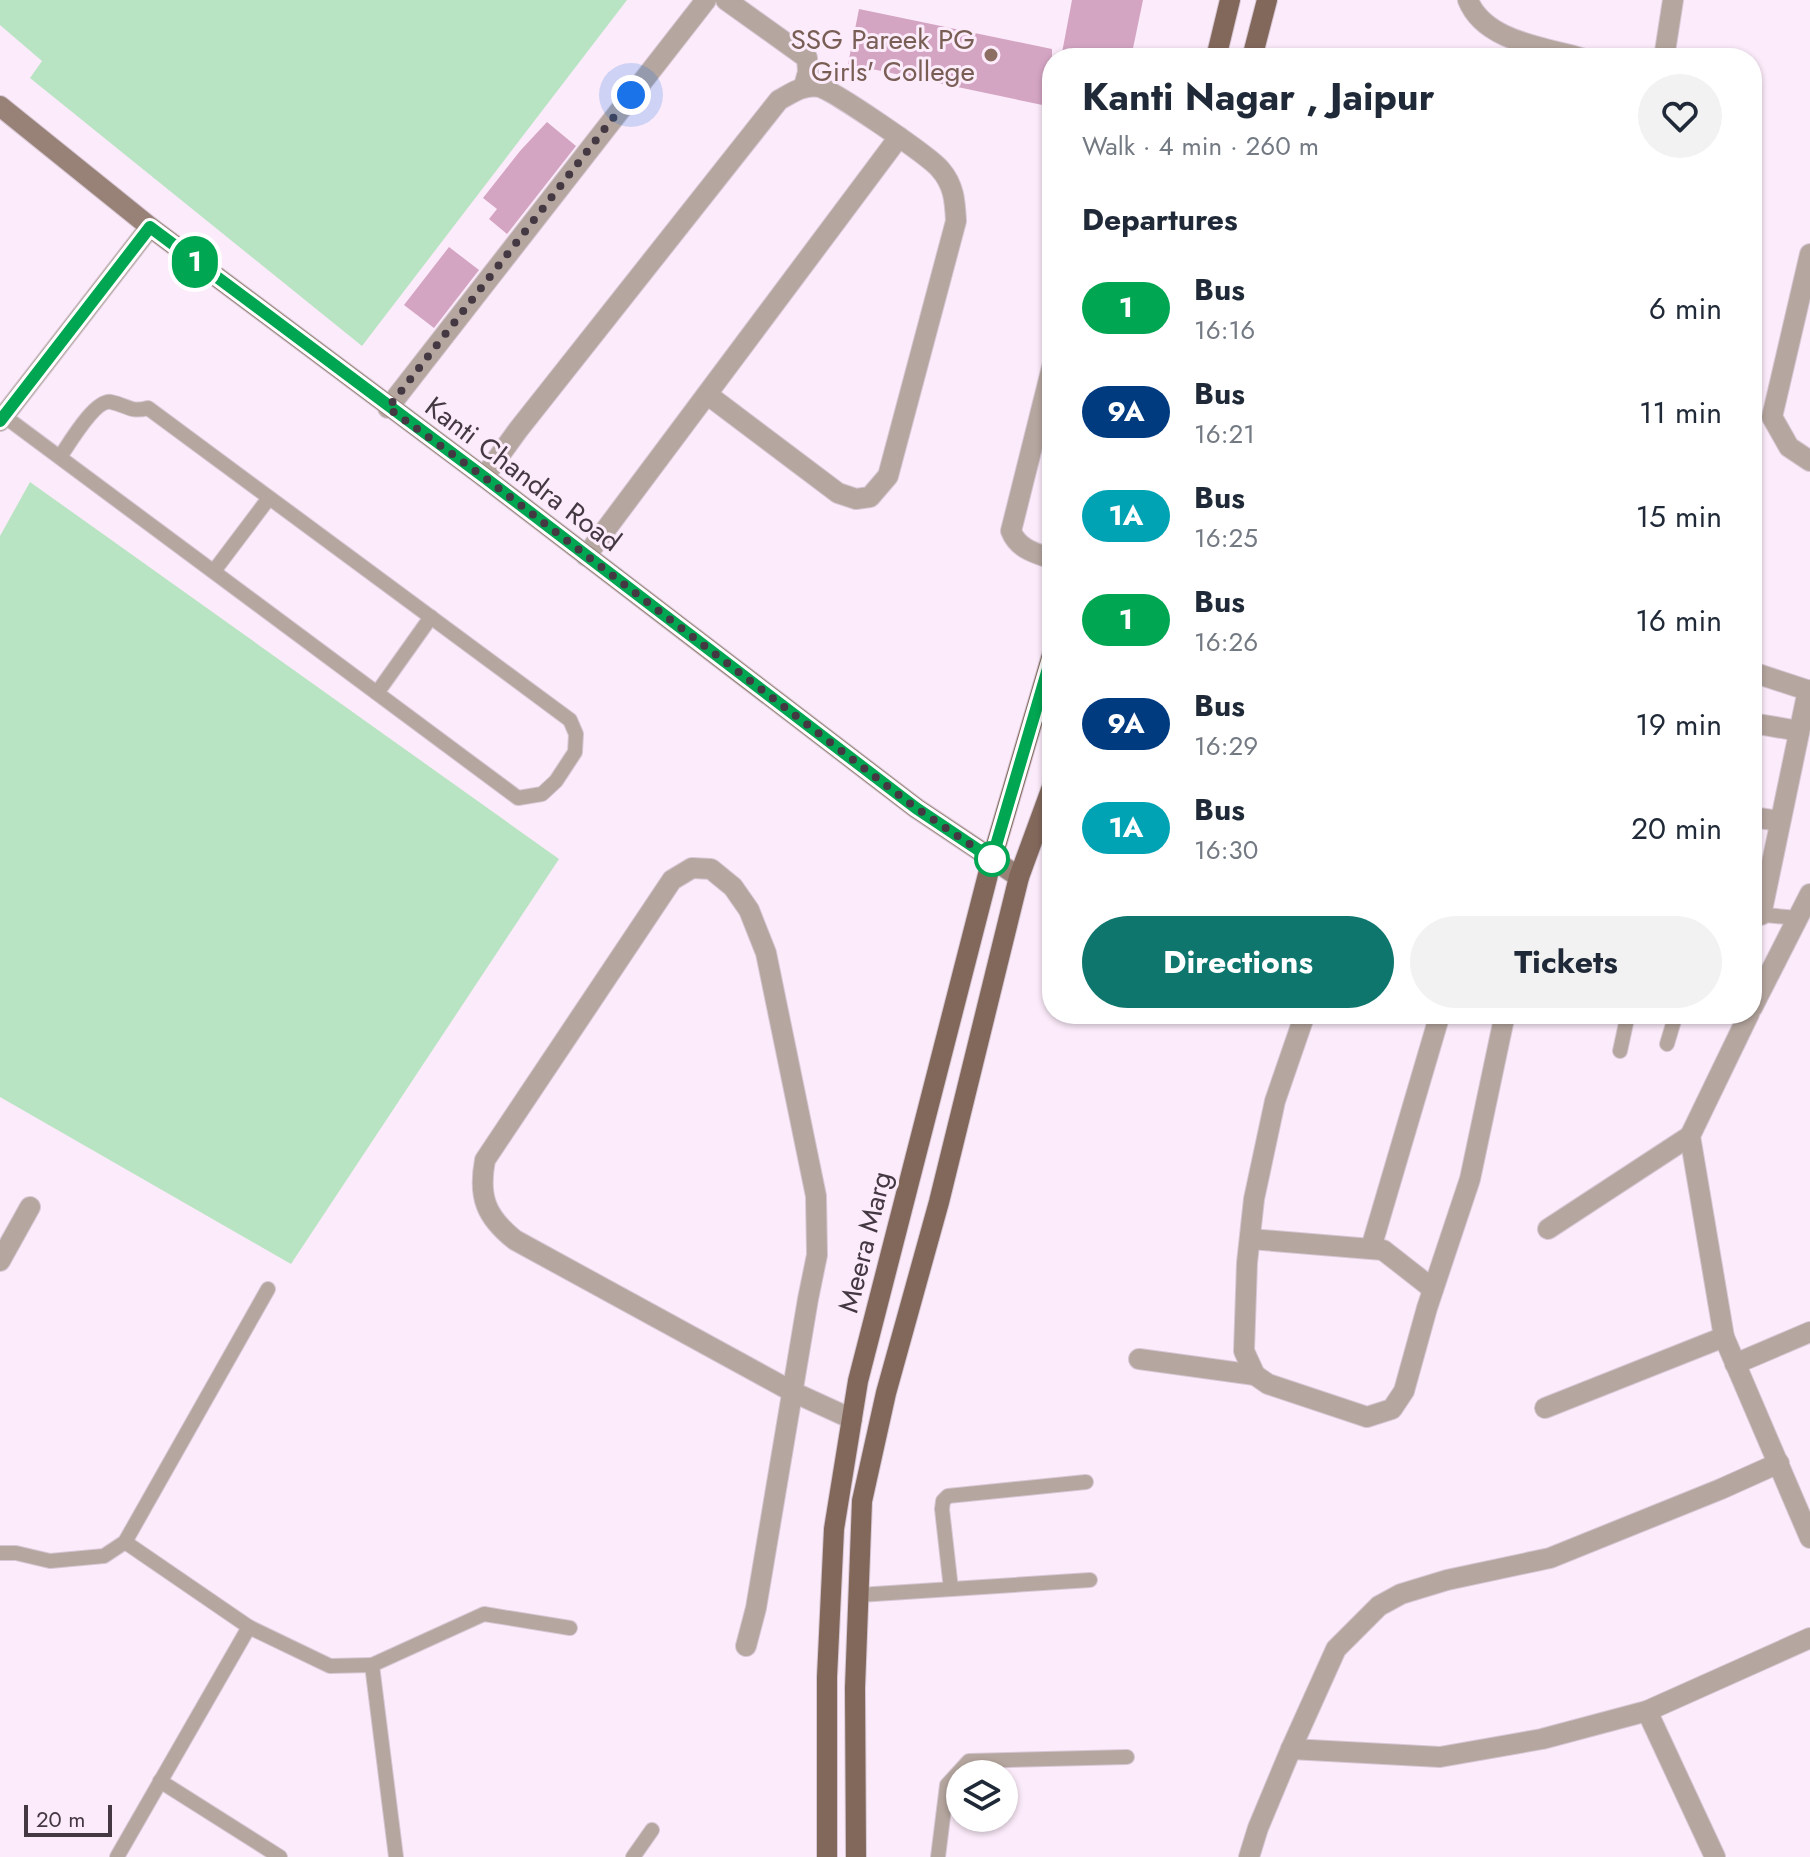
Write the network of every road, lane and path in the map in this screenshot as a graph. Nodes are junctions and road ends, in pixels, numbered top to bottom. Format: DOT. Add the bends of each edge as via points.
graph roads {
  1 [pos="706,0"];
  2 [pos="726,0"];
  3 [pos="1230,0"];
  4 [pos="1267,0"];
  5 [pos="1468,0"];
  6 [pos="1673,0"];
  7 [pos="1218,48"];
  8 [pos="1255,48"];
  9 [pos="1549,48"];
  10 [pos="1666,48"];
  11 [pos="804,86"];
  12 [pos="0,106"];
  13 [pos="899,137"];
  14 [pos="150,227"];
  15 [pos="1810,254"];
  16 [pos="708,395"];
  17 [pos="1042,407"];
  18 [pos="388,408"];
  19 [pos="2,418"];
  20 [pos="60,457"];
  21 [pos="1810,461"];
  22 [pos="484,477"];
  23 [pos="269,498"];
  24 [pos="1042,555"];
  25 [pos="586,556"];
  26 [pos="214,571"];
  27 [pos="431,617"];
  28 [pos="1762,675"];
  29 [pos="1042,689"];
  30 [pos="1809,691"];
  31 [pos="377,693"];
  32 [pos="1762,725"];
  33 [pos="1799,731"];
  34 [pos="1762,818"];
  35 [pos="1780,821"];
  36 [pos="1042,830"];
  37 [pos="992,859"];
  38 [pos="1019,877"];
  39 [pos="1762,891"];
  40 [pos="1810,894"];
  41 [pos="1762,915"];
  42 [pos="1798,918"];
  43 [pos="1762,985"];
  44 [pos="1302,1024"];
  45 [pos="1437,1024"];
  46 [pos="1503,1024"];
  47 [pos="1626,1024"];
  48 [pos="1673,1024"];
  49 [pos="1742,1024"];
  50 [pos="1667,1044"];
  51 [pos="1620,1051"];
  52 [pos="1690,1136"];
  53 [pos="30,1207"];
  54 [pos="1548,1229"];
  55 [pos="1250,1239"];
  56 [pos="1371,1248"];
  57 [pos="0,1261"];
  58 [pos="268,1289"];
  59 [pos="1433,1289"];
  60 [pos="1810,1332"];
  61 [pos="1724,1337"];
  62 [pos="1139,1359"];
  63 [pos="1735,1364"];
  64 [pos="1255,1375"];
  65 [pos="793,1392"];
  66 [pos="1545,1408"];
  67 [pos="852,1419"];
  68 [pos="1779,1463"];
  69 [pos="1086,1482"];
  70 [pos="1810,1538"];
  71 [pos="125,1542"];
  72 [pos="0,1553"];
  73 [pos="1090,1580"];
  74 [pos="951,1589"];
  75 [pos="859,1595"];
  76 [pos="249,1627"];
  77 [pos="570,1628"];
  78 [pos="1810,1638"];
  79 [pos="746,1646"];
  80 [pos="372,1665"];
  81 [pos="1647,1711"];
  82 [pos="1291,1749"];
  83 [pos="1127,1757"];
  84 [pos="160,1781"];
  85 [pos="652,1830"];
  86 [pos="117,1857"];
  87 [pos="280,1857"];
  88 [pos="396,1857"];
  89 [pos="633,1857"];
  90 [pos="827,1857"];
  91 [pos="856,1857"];
  92 [pos="938,1857"];
  93 [pos="1249,1857"];
  94 [pos="1715,1857"];
  1 -- 18 [label="street"];
  2 -- 11 [label="street" via="807,58"];
  3 -- 7 [label="main road"];
  4 -- 8 [label="main road"];
  5 -- 9 [label="street" via="1497,32"];
  6 -- 10 [label="street"];
  11 -- 13 [label="street" via="821,87"];
  11 -- 22 [label="street" via="779,100"];
  12 -- 14 [label="street, Kanti Chandra Road"];
  13 -- 16 [label="street"];
  13 -- 16 [label="street" via="940,169 955,193 956,221 881,487 870,497 856,499 838,493"];
  14 -- 18 [label="street, Kanti Chandra Road"];
  14 -- 19 [label="street"];
  15 -- 21 [label="street" via="1772,417 1789,447"];
  16 -- 25 [label="street"];
  17 -- 24 [label="street" via="1011,531 1015,542"];
  18 -- 22 [label="street, Kanti Chandra Road"];
  19 -- 20 [label="lane"];
  20 -- 23 [label="lane" via="98,405 110,401 137,411 148,408"];
  20 -- 26 [label="lane"];
  22 -- 25 [label="street, Kanti Chandra Road"];
  23 -- 26 [label="lane"];
  23 -- 27 [label="lane"];
  25 -- 37 [label="street, Kanti Chandra Road" via="916,808"];
  26 -- 31 [label="lane"];
  27 -- 31 [label="lane"];
  27 -- 31 [label="lane" via="570,720 575,752 556,781 542,794 518,798"];
  28 -- 30 [label="street"];
  29 -- 37 [label="main road, Meera Marg"];
  30 -- 33 [label="street"];
  32 -- 33 [label="street"];
  33 -- 35 [label="street"];
  34 -- 35 [label="street"];
  35 -- 39 [label="street"];
  36 -- 38 [label="main road"];
  37 -- 38 [label="street, Kanti Chandra Road"];
  37 -- 67 [label="main road, Meera Marg"];
  38 -- 75 [label="main road" via="862,1501"];
  40 -- 42 [label="street"];
  41 -- 42 [label="lane"];
  42 -- 43 [label="street"];
  44 -- 55 [label="street" via="1275,1101"];
  45 -- 56 [label="street"];
  46 -- 59 [label="street" via="1470,1179"];
  47 -- 51 [label="lane"];
  48 -- 50 [label="lane"];
  49 -- 52 [label="street"];
  52 -- 54 [label="street"];
  52 -- 61 [label="street"];
  53 -- 57 [label="street"];
  55 -- 56 [label="street"];
  55 -- 64 [label="street" via="1244,1351"];
  56 -- 59 [label="street" via="1383,1250"];
  58 -- 71 [label="lane"];
  59 -- 64 [label="street" via="1404,1391 1392,1409 1367,1417"];
  60 -- 63 [label="street"];
  61 -- 63 [label="street"];
  61 -- 66 [label="street"];
  62 -- 64 [label="street"];
  63 -- 68 [label="street"];
  65 -- 65 [label="street" via="515,1240 498,1226 485,1203 485,1160 672,880 692,868 711,869 749,910 766,953 800,1110 816,1196 817,1255"];
  65 -- 67 [label="street"];
  65 -- 79 [label="street"];
  67 -- 90 [label="main road, Meera Marg" via="834,1529"];
  68 -- 70 [label="street"];
  68 -- 82 [label="street" via="1550,1558 1447,1580 1379,1606 1336,1649"];
  69 -- 74 [label="lane" via="948,1496 942,1509"];
  71 -- 72 [label="lane" via="104,1556 64,1560"];
  71 -- 76 [label="lane"];
  73 -- 74 [label="lane"];
  74 -- 75 [label="lane"];
  75 -- 91 [label="main road"];
  76 -- 80 [label="lane" via="330,1666"];
  76 -- 84 [label="lane"];
  77 -- 80 [label="lane" via="484,1614"];
  78 -- 81 [label="street"];
  80 -- 88 [label="lane"];
  81 -- 82 [label="street" via="1542,1739 1440,1757"];
  81 -- 94 [label="street"];
  82 -- 93 [label="street"];
  83 -- 92 [label="lane" via="969,1761 947,1785"];
  84 -- 86 [label="lane"];
  84 -- 87 [label="lane"];
  85 -- 89 [label="lane"];
}
